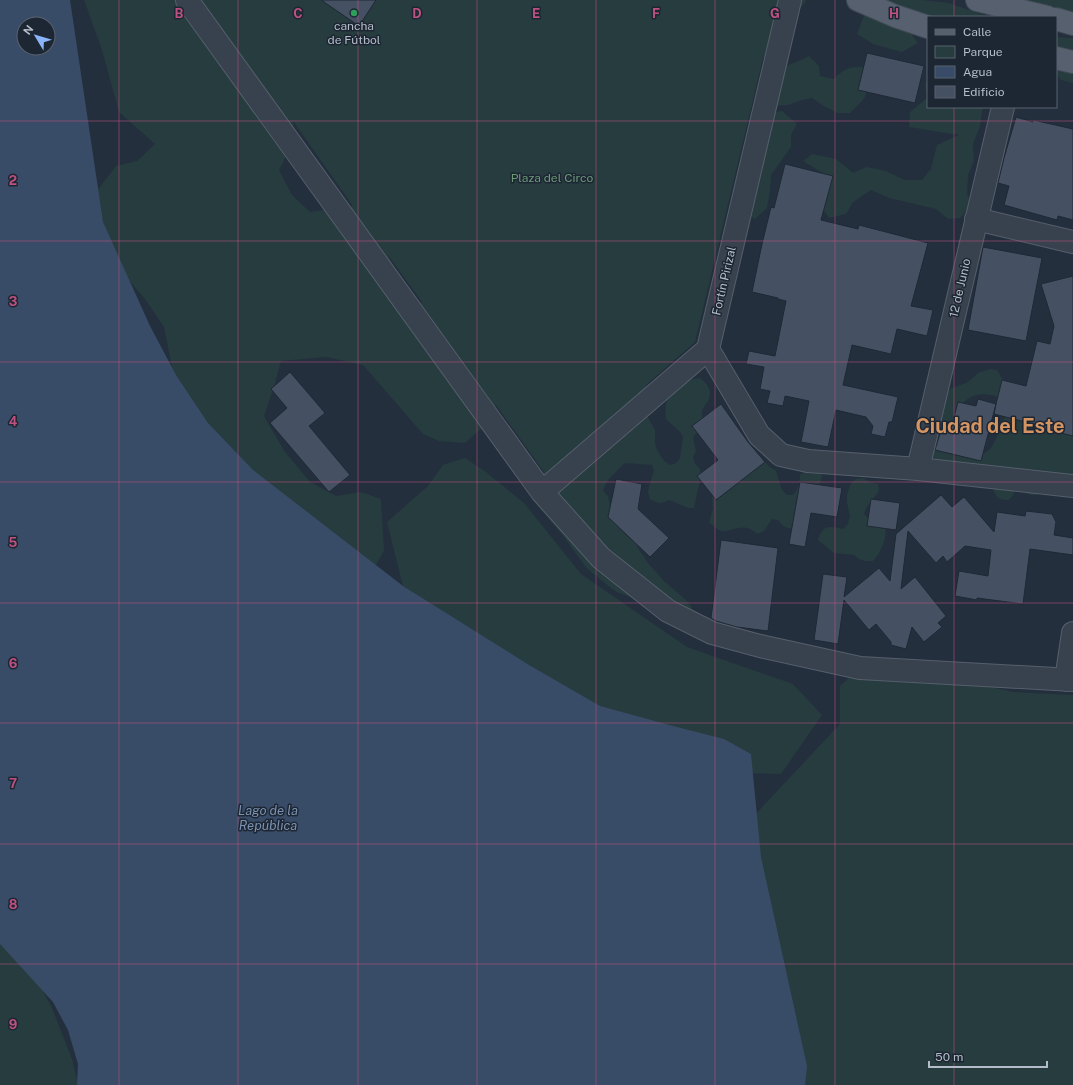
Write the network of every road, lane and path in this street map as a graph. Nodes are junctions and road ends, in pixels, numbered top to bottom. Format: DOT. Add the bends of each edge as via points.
graph roads {
  1 [pos="187,0"];
  2 [pos="790,0"];
  3 [pos="858,0"];
  4 [pos="977,0"];
  5 [pos="1026,14"];
  6 [pos="1040,16"];
  7 [pos="1057,19"];
  8 [pos="1073,24"];
  9 [pos="927,27"];
  10 [pos="1057,58"];
  11 [pos="1073,62"];
  12 [pos="1003,108"];
  13 [pos="976,219"];
  14 [pos="1073,242"];
  15 [pos="708,349"];
  16 [pos="918,470"];
  17 [pos="1073,486"];
  18 [pos="542,492"];
  19 [pos="1073,632"];
  20 [pos="1069,680"];
  1 -- 18 [label="street"];
  2 -- 15 [label="street, Fortín Pirizal"];
  3 -- 9 [label="main road"];
  4 -- 5 [label="main road"];
  5 -- 6 [label="main road"];
  7 -- 8 [label="main road"];
  10 -- 11 [label="main road"];
  12 -- 13 [label="street, 12 de Junio"];
  13 -- 14 [label="street"];
  13 -- 16 [label="street, 12 de Junio"];
  15 -- 16 [label="street" via="759,435 781,455 808,461"];
  15 -- 18 [label="street"];
  16 -- 17 [label="street"];
  18 -- 20 [label="street" via="601,558 668,611 712,633 860,668"];
  19 -- 20 [label="street"];
}
